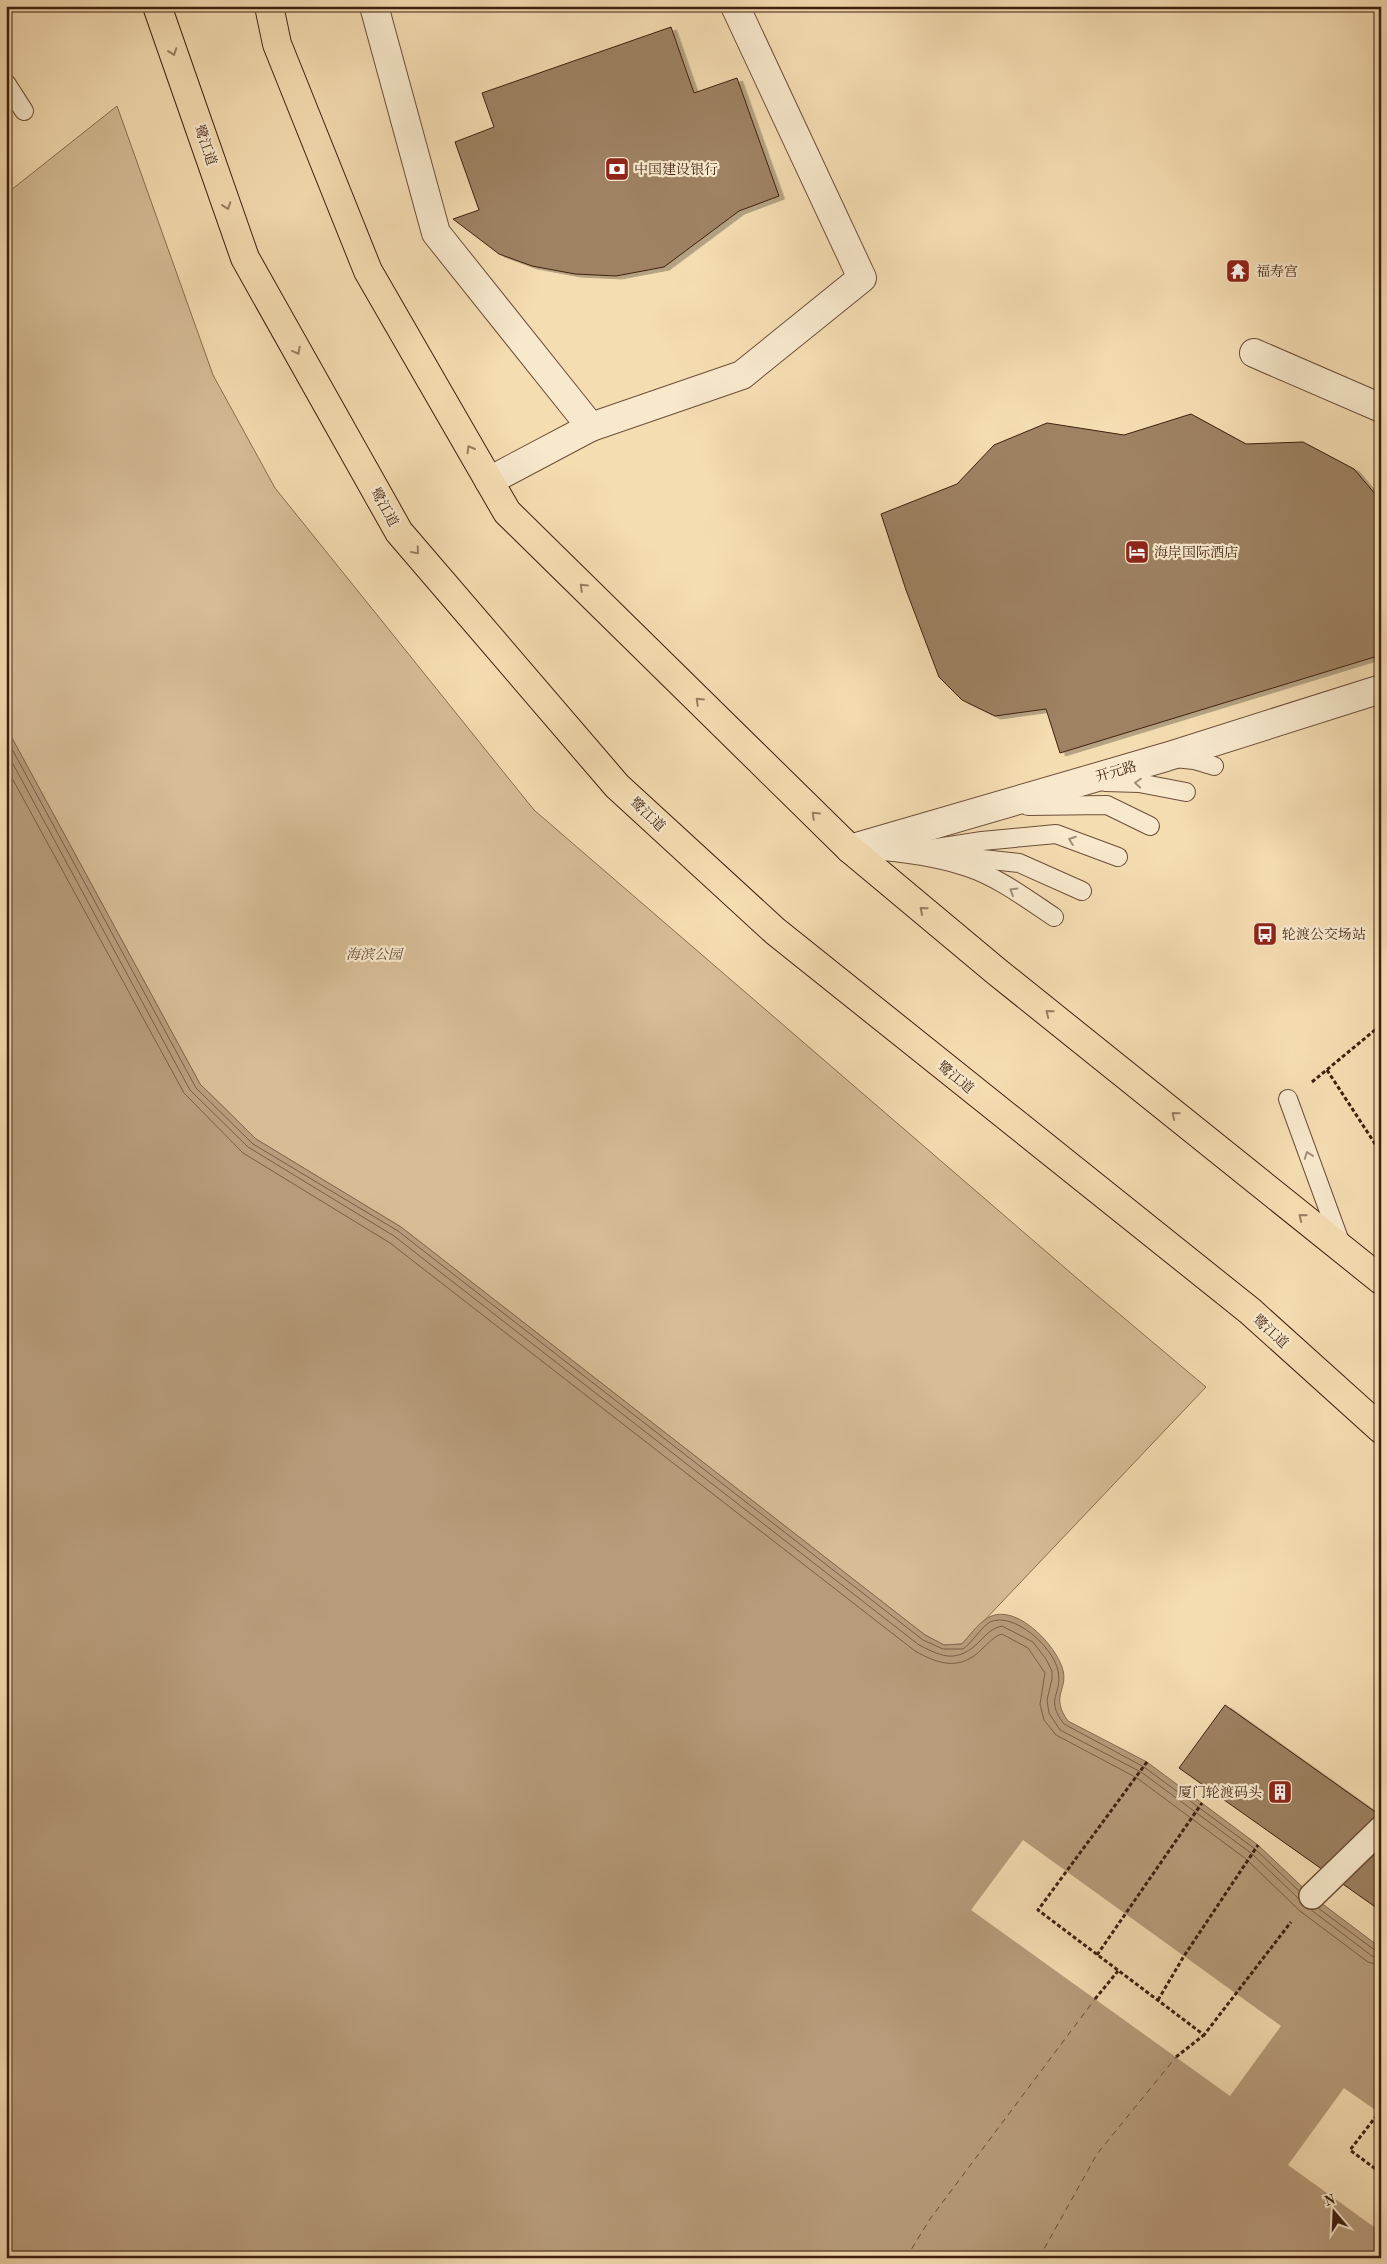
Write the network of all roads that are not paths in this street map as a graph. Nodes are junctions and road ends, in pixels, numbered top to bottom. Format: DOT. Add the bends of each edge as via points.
graph roads {
  1 [pos="157,6"];
  2 [pos="269,6"];
  3 [pos="374,6"];
  4 [pos="734,6"];
  5 [pos="6,82"];
  6 [pos="24,111"];
  7 [pos="1254,353"];
  8 [pos="1381,408"];
  9 [pos="591,427"];
  10 [pos="489,481"];
  11 [pos="1381,689"];
  12 [pos="1166,757"];
  13 [pos="1214,766"];
  14 [pos="1080,782"];
  15 [pos="1186,792"];
  16 [pos="976,812"];
  17 [pos="1150,826"];
  18 [pos="850,849"];
  19 [pos="909,852"];
  20 [pos="1118,857"];
  21 [pos="1082,890"];
  22 [pos="1054,917"];
  23 [pos="1288,1100"];
  24 [pos="1343,1250"];
  25 [pos="1381,1280"];
  26 [pos="1381,1429"];
  27 [pos="1381,1829"];
  28 [pos="1312,1896"];
  1 -- 26 [label="main road, 鹭江道, one-way" via="245,258 399,532 604,771 775,931 1250,1311"];
  10 -- 2 [label="main road, one-way" via="368,271 277,44"];
  3 -- 9 [label="street" via="436,233"];
  4 -- 9 [label="street" via="862,278 742,375"];
  5 -- 6 [label="lane"];
  7 -- 8 [label="street"];
  9 -- 10 [label="street"];
  18 -- 10 [label="main road, one-way" via="507,512"];
  11 -- 12 [label="street, 开元路"];
  12 -- 13 [label="lane"];
  12 -- 14 [label="street, 开元路"];
  15 -- 14 [label="lane, one-way" via="1139,783"];
  14 -- 16 [label="street, 开元路"];
  16 -- 17 [label="lane" via="1041,805 1108,805"];
  16 -- 18 [label="street, 开元路"];
  18 -- 19 [label="lane"];
  24 -- 18 [label="main road, one-way" via="996,971"];
  20 -- 19 [label="lane, one-way" via="1056,834 982,840"];
  19 -- 21 [label="lane" via="1019,863"];
  22 -- 19 [label="lane, one-way" via="1011,889 968,867"];
  24 -- 23 [label="lane, one-way"];
  24 -- 25 [label="main road"];
  27 -- 28 [label="street"];
}
